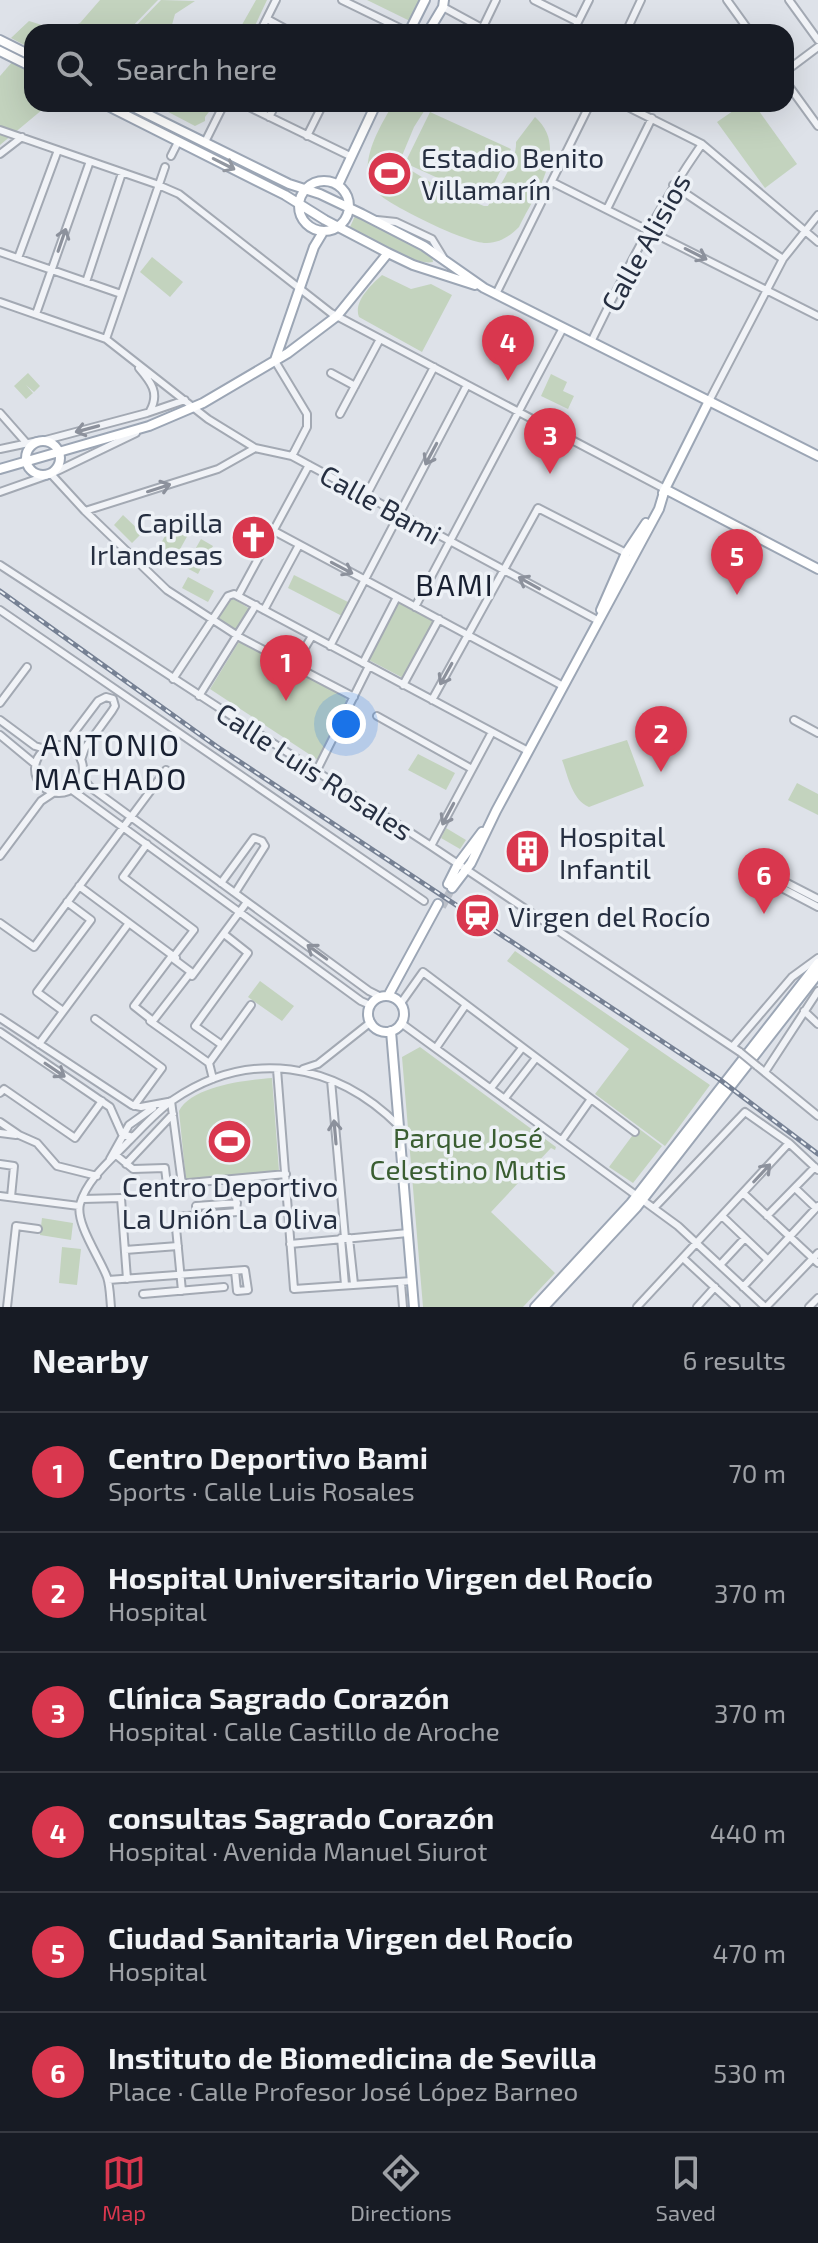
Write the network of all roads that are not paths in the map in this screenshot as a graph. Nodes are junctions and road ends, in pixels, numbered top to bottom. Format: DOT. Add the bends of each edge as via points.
graph roads {
  1 [pos="276,0"];
  2 [pos="342,0"];
  3 [pos="425,0"];
  4 [pos="496,0"];
  5 [pos="534,0"];
  6 [pos="589,0"];
  7 [pos="641,0"];
  8 [pos="727,0"];
  9 [pos="789,0"];
  10 [pos="443,4"];
  11 [pos="267,19"];
  12 [pos="578,22"];
  13 [pos="264,24"];
  14 [pos="276,24"];
  15 [pos="392,24"];
  16 [pos="413,24"];
  17 [pos="432,24"];
  18 [pos="476,24"];
  19 [pos="488,24"];
  20 [pos="630,24"];
  21 [pos="744,24"];
  22 [pos="0,40"];
  23 [pos="818,40"];
  24 [pos="818,47"];
  25 [pos="0,51"];
  26 [pos="24,52"];
  27 [pos="24,63"];
  28 [pos="794,65"];
  29 [pos="794,93"];
  30 [pos="120,112"];
  31 [pos="143,112"];
  32 [pos="220,112"];
  33 [pos="259,112"];
  34 [pos="272,112"];
  35 [pos="319,112"];
  36 [pos="372,112"];
  37 [pos="586,112"];
  38 [pos="639,112"];
  39 [pos="269,117"];
  40 [pos="652,118"];
  41 [pos="818,126"];
  42 [pos="0,130"];
  43 [pos="307,136"];
  44 [pos="22,137"];
  45 [pos="178,142"];
  46 [pos="205,142"];
  47 [pos="702,144"];
  48 [pos="58,150"];
  49 [pos="0,154"];
  50 [pos="171,156"];
  51 [pos="350,156"];
  52 [pos="90,161"];
  53 [pos="165,167"];
  54 [pos="122,173"];
  55 [pos="337,181"];
  56 [pos="552,182"];
  57 [pos="159,185"];
  58 [pos="673,185"];
  59 [pos="305,189"];
  60 [pos="298,203"];
  61 [pos="350,208"];
  62 [pos="607,209"];
  63 [pos="818,215"];
  64 [pos="308,226"];
  65 [pos="339,227"];
  66 [pos="648,230"];
  67 [pos="804,230"];
  68 [pos="323,232"];
  69 [pos="818,242"];
  70 [pos="314,247"];
  71 [pos="0,252"];
  72 [pos="388,253"];
  73 [pos="18,258"];
  74 [pos="783,259"];
  75 [pos="51,270"];
  76 [pos="86,282"];
  77 [pos="484,288"];
  78 [pos="765,289"];
  79 [pos="299,290"];
  80 [pos="121,294"];
  81 [pos="496,294"];
  82 [pos="0,302"];
  83 [pos="36,314"];
  84 [pos="337,316"];
  85 [pos="818,316"];
  86 [pos="563,328"];
  87 [pos="106,339"];
  88 [pos="380,339"];
  89 [pos="591,342"];
  90 [pos="129,356"];
  91 [pos="275,361"];
  92 [pos="434,367"];
  93 [pos="331,373"];
  94 [pos="467,385"];
  95 [pos="355,386"];
  96 [pos="185,400"];
  97 [pos="709,401"];
  98 [pos="195,408"];
  99 [pos="520,412"];
  100 [pos="0,413"];
  101 [pos="147,413"];
  102 [pos="340,414"];
  103 [pos="149,426"];
  104 [pos="34,443"];
  105 [pos="255,448"];
  106 [pos="0,449"];
  107 [pos="60,451"];
  108 [pos="292,456"];
  109 [pos="818,456"];
  110 [pos="26,461"];
  111 [pos="309,465"];
  112 [pos="0,469"];
  113 [pos="51,474"];
  114 [pos="665,489"];
  115 [pos="0,492"];
  116 [pos="366,496"];
  117 [pos="85,511"];
  118 [pos="399,514"];
  119 [pos="274,531"];
  120 [pos="449,542"];
  121 [pos="299,545"];
  122 [pos="626,553"];
  123 [pos="0,565"];
  124 [pos="504,569"];
  125 [pos="818,569"];
  126 [pos="365,580"];
  127 [pos="238,596"];
  128 [pos="397,597"];
  129 [pos="256,605"];
  130 [pos="415,607"];
  131 [pos="0,610"];
  132 [pos="264,610"];
  133 [pos="599,618"];
  134 [pos="212,619"];
  135 [pos="439,619"];
  136 [pos="237,635"];
  137 [pos="468,635"];
  138 [pos="312,636"];
  139 [pos="330,646"];
  140 [pos="366,665"];
  141 [pos="294,666"];
  142 [pos="27,667"];
  143 [pos="173,679"];
  144 [pos="403,685"];
  145 [pos="563,686"];
  146 [pos="199,696"];
  147 [pos="354,697"];
  148 [pos="432,700"];
  149 [pos="0,703"];
  150 [pos="377,716"];
  151 [pos="0,720"];
  152 [pos="794,720"];
  153 [pos="492,732"];
  154 [pos="818,733"];
  155 [pos="0,735"];
  156 [pos="64,746"];
  157 [pos="45,749"];
  158 [pos="528,751"];
  159 [pos="81,760"];
  160 [pos="35,764"];
  161 [pos="472,769"];
  162 [pos="166,770"];
  163 [pos="316,772"];
  164 [pos="82,777"];
  165 [pos="40,785"];
  166 [pos="72,790"];
  167 [pos="53,793"];
  168 [pos="41,801"];
  169 [pos="131,817"];
  170 [pos="124,826"];
  171 [pos="147,844"];
  172 [pos="431,846"];
  173 [pos="0,856"];
  174 [pos="462,867"];
  175 [pos="221,883"];
  176 [pos="79,886"];
  177 [pos="450,886"];
  178 [pos="235,893"];
  179 [pos="818,899"];
  180 [pos="424,901"];
  181 [pos="67,902"];
  182 [pos="247,902"];
  183 [pos="440,905"];
  184 [pos="818,907"];
  185 [pos="239,912"];
  186 [pos="0,923"];
  187 [pos="129,923"];
  188 [pos="224,934"];
  189 [pos="172,955"];
  190 [pos="818,961"];
  191 [pos="193,972"];
  192 [pos="818,974"];
  193 [pos="818,991"];
  194 [pos="391,998"];
  195 [pos="251,1005"];
  196 [pos="370,1005"];
  197 [pos="465,1006"];
  198 [pos="63,1011"];
  199 [pos="804,1011"];
  200 [pos="0,1018"];
  201 [pos="95,1019"];
  202 [pos="371,1022"];
  203 [pos="401,1023"];
  204 [pos="818,1024"];
  205 [pos="155,1025"];
  206 [pos="391,1031"];
  207 [pos="3,1035"];
  208 [pos="29,1037"];
  209 [pos="761,1042"];
  210 [pos="222,1045"];
  211 [pos="0,1046"];
  212 [pos="41,1046"];
  213 [pos="733,1046"];
  214 [pos="436,1048"];
  215 [pos="522,1048"];
  216 [pos="25,1049"];
  217 [pos="33,1055"];
  218 [pos="536,1058"];
  219 [pos="209,1063"];
  220 [pos="277,1069"];
  221 [pos="303,1069"];
  222 [pos="765,1072"];
  223 [pos="213,1079"];
  224 [pos="331,1080"];
  225 [pos="491,1088"];
  226 [pos="2,1091"];
  227 [pos="505,1098"];
  228 [pos="591,1099"];
  229 [pos="102,1101"];
  230 [pos="171,1101"];
  231 [pos="133,1105"];
  232 [pos="156,1106"];
  233 [pos="173,1114"];
  234 [pos="141,1115"];
  235 [pos="818,1116"];
  236 [pos="0,1122"];
  237 [pos="145,1124"];
  238 [pos="399,1126"];
  239 [pos="635,1132"];
  240 [pos="0,1133"];
  241 [pos="122,1134"];
  242 [pos="19,1135"];
  243 [pos="133,1137"];
  244 [pos="562,1140"];
  245 [pos="789,1143"];
  246 [pos="116,1155"];
  247 [pos="0,1164"];
  248 [pos="108,1164"];
  249 [pos="126,1164"];
  250 [pos="816,1168"];
  251 [pos="286,1174"];
  252 [pos="97,1176"];
  253 [pos="235,1179"];
  254 [pos="182,1184"];
  255 [pos="795,1188"];
  256 [pos="743,1193"];
  257 [pos="0,1196"];
  258 [pos="11,1197"];
  259 [pos="640,1198"];
  260 [pos="81,1203"];
  261 [pos="817,1207"];
  262 [pos="654,1208"];
  263 [pos="722,1216"];
  264 [pos="767,1216"];
  265 [pos="38,1229"];
  266 [pos="408,1233"];
  267 [pos="790,1237"];
  268 [pos="345,1238"];
  269 [pos="745,1238"];
  270 [pos="290,1244"];
  271 [pos="697,1244"];
  272 [pos="178,1246"];
  273 [pos="125,1250"];
  274 [pos="683,1258"];
  275 [pos="816,1258"];
  276 [pos="768,1260"];
  277 [pos="720,1265"];
  278 [pos="235,1271"];
  279 [pos="181,1275"];
  280 [pos="127,1279"];
  281 [pos="108,1280"];
  282 [pos="412,1281"];
  283 [pos="401,1283"];
  284 [pos="354,1284"];
  285 [pos="345,1285"];
  286 [pos="224,1287"];
  287 [pos="715,1287"];
  288 [pos="743,1287"];
  289 [pos="182,1291"];
  290 [pos="143,1294"];
  291 [pos="818,1298"];
  292 [pos="762,1305"];
  293 [pos="542,1306"];
  294 [pos="7,1307"];
  295 [pos="111,1307"];
  296 [pos="403,1307"];
  297 [pos="414,1307"];
  298 [pos="637,1307"];
  299 [pos="697,1307"];
  300 [pos="736,1307"];
  301 [pos="809,1307"];
  1 -- 11 [label="street"];
  2 -- 15 [label="street"];
  3 -- 10 [label="main road" via="431,8"];
  3 -- 16 [label="main road"];
  4 -- 19 [label="street"];
  5 -- 12 [label="street"];
  6 -- 12 [label="street"];
  7 -- 20 [label="street"];
  8 -- 21 [label="street"];
  9 -- 23 [label="street"];
  10 -- 17 [label="main road"];
  10 -- 18 [label="street"];
  11 -- 13 [label="street"];
  11 -- 14 [label="street"];
  22 -- 26 [label="main road"];
  24 -- 28 [label="street"];
  25 -- 27 [label="main road"];
  29 -- 41 [label="street"];
  30 -- 45 [label="main road"];
  31 -- 46 [label="main road"];
  32 -- 46 [label="street"];
  33 -- 39 [label="street"];
  34 -- 39 [label="street"];
  35 -- 43 [label="street"];
  36 -- 51 [label="main road"];
  37 -- 56 [label="street"];
  38 -- 40 [label="street"];
  39 -- 43 [label="street"];
  40 -- 47 [label="street"];
  40 -- 62 [label="street"];
  42 -- 44 [label="street"];
  43 -- 51 [label="street"];
  44 -- 48 [label="street"];
  44 -- 49 [label="street"];
  45 -- 50 [label="street"];
  45 -- 60 [label="main road, one-way"];
  46 -- 59 [label="main road"];
  47 -- 58 [label="street, Calle Alisios"];
  47 -- 67 [label="street"];
  48 -- 52 [label="street"];
  48 -- 73 [label="street"];
  51 -- 55 [label="main road"];
  52 -- 54 [label="street"];
  75 -- 52 [label="street, one-way"];
  53 -- 57 [label="street"];
  54 -- 57 [label="street"];
  54 -- 76 [label="street"];
  55 -- 59 [label="main road"];
  55 -- 61 [label="main road"];
  56 -- 62 [label="street"];
  56 -- 81 [label="street"];
  57 -- 79 [label="street" via="179,194"];
  57 -- 80 [label="street"];
  58 -- 66 [label="street, Calle Alisios"];
  58 -- 74 [label="street"];
  59 -- 60 [label="main road"];
  59 -- 61 [label="main road"];
  60 -- 64 [label="main road"];
  60 -- 65 [label="main road"];
  61 -- 65 [label="main road"];
  61 -- 77 [label="main road" via="424,246"];
  62 -- 66 [label="street"];
  63 -- 67 [label="street"];
  64 -- 68 [label="main road"];
  64 -- 70 [label="main road"];
  65 -- 68 [label="main road"];
  65 -- 72 [label="main road"];
  66 -- 78 [label="street, one-way"];
  66 -- 89 [label="street, Calle Alisios"];
  67 -- 69 [label="street"];
  67 -- 74 [label="street"];
  68 -- 70 [label="main road"];
  70 -- 79 [label="main road"];
  71 -- 73 [label="street"];
  72 -- 77 [label="main road"];
  72 -- 84 [label="main road"];
  73 -- 75 [label="street"];
  74 -- 78 [label="street"];
  75 -- 76 [label="street"];
  75 -- 83 [label="street"];
  76 -- 80 [label="street"];
  77 -- 81 [label="main road"];
  78 -- 85 [label="street"];
  78 -- 97 [label="street"];
  79 -- 84 [label="street"];
  79 -- 91 [label="main road"];
  80 -- 87 [label="street"];
  81 -- 86 [label="main road"];
  82 -- 83 [label="street"];
  83 -- 87 [label="street"];
  84 -- 88 [label="street"];
  84 -- 91 [label="main road"];
  86 -- 89 [label="main road"];
  86 -- 99 [label="street"];
  87 -- 90 [label="street"];
  88 -- 92 [label="street"];
  88 -- 95 [label="street"];
  89 -- 97 [label="main road"];
  90 -- 96 [label="street"];
  90 -- 101 [label="street" via="154,390"];
  91 -- 98 [label="main road"];
  91 -- 108 [label="street" via="307,414 307,427"];
  92 -- 94 [label="street"];
  92 -- 116 [label="street"];
  93 -- 95 [label="street"];
  94 -- 99 [label="street"];
  94 -- 118 [label="street, one-way"];
  95 -- 102 [label="street"];
  96 -- 98 [label="street"];
  96 -- 101 [label="street"];
  97 -- 109 [label="main road"];
  97 -- 114 [label="main road"];
  98 -- 103 [label="main road"];
  98 -- 105 [label="street"];
  99 -- 114 [label="street"];
  99 -- 120 [label="street"];
  100 -- 104 [label="street"];
  101 -- 104 [label="street, one-way"];
  103 -- 107 [label="main road"];
  103 -- 113 [label="street"];
  104 -- 106 [label="street"];
  104 -- 107 [label="main road" via="52,443"];
  104 -- 110 [label="main road"];
  105 -- 108 [label="street, Calle Bami"];
  117 -- 105 [label="street, one-way" via="218,469"];
  107 -- 110 [label="main road"];
  107 -- 113 [label="main road" via="60,465"];
  108 -- 111 [label="street, Calle Bami"];
  110 -- 112 [label="main road"];
  110 -- 113 [label="main road" via="34,473"];
  111 -- 116 [label="street, Calle Bami"];
  111 -- 119 [label="street"];
  113 -- 115 [label="street"];
  113 -- 117 [label="street"];
  114 -- 122 [label="main road"];
  114 -- 125 [label="main road"];
  114 -- 133 [label="main road"];
  116 -- 118 [label="street, Calle Bami"];
  117 -- 134 [label="street" via="167,590"];
  118 -- 120 [label="street, Calle Bami"];
  118 -- 126 [label="street"];
  119 -- 121 [label="street"];
  119 -- 127 [label="street"];
  120 -- 124 [label="street, Calle Bami"];
  120 -- 130 [label="street"];
  121 -- 126 [label="street, one-way"];
  121 -- 132 [label="street"];
  122 -- 124 [label="street" via="538,508"];
  122 -- 133 [label="main road"];
  123 -- 143 [label="street, Calle Luis Rosales"];
  133 -- 124 [label="street, Calle Bami, one-way"];
  124 -- 137 [label="street"];
  126 -- 128 [label="street"];
  126 -- 139 [label="street"];
  127 -- 129 [label="street"];
  127 -- 134 [label="street" via="228,596"];
  128 -- 130 [label="street"];
  128 -- 140 [label="street"];
  129 -- 132 [label="street"];
  129 -- 136 [label="street"];
  130 -- 135 [label="street"];
  131 -- 180 [label="street"];
  132 -- 138 [label="street"];
  133 -- 145 [label="main road"];
  134 -- 136 [label="street"];
  134 -- 143 [label="street"];
  135 -- 137 [label="street"];
  135 -- 144 [label="street"];
  136 -- 141 [label="street"];
  136 -- 146 [label="street"];
  137 -- 145 [label="street"];
  137 -- 148 [label="street, one-way"];
  138 -- 139 [label="street"];
  138 -- 141 [label="street"];
  139 -- 140 [label="street"];
  140 -- 144 [label="street"];
  140 -- 147 [label="street"];
  141 -- 147 [label="street"];
  142 -- 149 [label="street"];
  143 -- 146 [label="street, Calle Luis Rosales"];
  144 -- 148 [label="street"];
  145 -- 158 [label="main road"];
  146 -- 163 [label="street, Calle Luis Rosales"];
  147 -- 163 [label="street"];
  148 -- 153 [label="street"];
  150 -- 161 [label="street"];
  151 -- 157 [label="street"];
  152 -- 154 [label="street"];
  153 -- 158 [label="street"];
  153 -- 161 [label="street"];
  155 -- 160 [label="street"];
  156 -- 157 [label="street"];
  156 -- 159 [label="street"];
  156 -- 159 [label="street" via="98,701 113,699 115,706"];
  157 -- 160 [label="street"];
  158 -- 174 [label="main road"];
  159 -- 164 [label="street"];
  160 -- 165 [label="street"];
  161 -- 172 [label="street, one-way"];
  162 -- 169 [label="street"];
  163 -- 172 [label="street, Calle Luis Rosales"];
  164 -- 166 [label="street"];
  164 -- 169 [label="street"];
  165 -- 167 [label="street"];
  165 -- 168 [label="street"];
  166 -- 167 [label="street"];
  166 -- 170 [label="street"];
  167 -- 168 [label="street"];
  168 -- 173 [label="street"];
  169 -- 170 [label="street"];
  169 -- 175 [label="street"];
  170 -- 171 [label="street"];
  170 -- 176 [label="street"];
  171 -- 185 [label="street"];
  171 -- 189 [label="street" via="123,877 194,930"];
  172 -- 174 [label="street, Calle Luis Rosales"];
  174 -- 177 [label="main road"];
  174 -- 213 [label="street, Calle Luis Rosales"];
  175 -- 178 [label="street"];
  175 -- 178 [label="street" via="254,838 262,841 261,854"];
  176 -- 181 [label="street"];
  176 -- 187 [label="street"];
  178 -- 182 [label="street"];
  179 -- 184 [label="street" via="768,877"];
  181 -- 186 [label="street" via="34,947"];
  181 -- 198 [label="street" via="91,920 37,992"];
  182 -- 185 [label="street"];
  194 -- 182 [label="street, one-way" via="369,991"];
  183 -- 194 [label="main road"];
  185 -- 188 [label="street"];
  185 -- 196 [label="street"];
  187 -- 189 [label="street"];
  187 -- 198 [label="street"];
  188 -- 191 [label="street"];
  188 -- 210 [label="street" via="248,953 195,1026"];
  189 -- 191 [label="street"];
  189 -- 205 [label="street" via="130,1007"];
  190 -- 209 [label="main road"];
  190 -- 213 [label="street" via="792,977"];
  191 -- 191 [label="street" via="171,957 134,1006 153,1021"];
  191 -- 205 [label="street"];
  192 -- 209 [label="main road"];
  193 -- 199 [label="street"];
  194 -- 196 [label="main road"];
  194 -- 197 [label="street" via="423,972"];
  194 -- 203 [label="main road" via="404,1013"];
  195 -- 210 [label="street"];
  196 -- 202 [label="main road"];
  197 -- 214 [label="street"];
  197 -- 215 [label="street"];
  198 -- 212 [label="street"];
  199 -- 204 [label="street"];
  199 -- 222 [label="street"];
  200 -- 208 [label="street"];
  201 -- 231 [label="street" via="162,1068"];
  202 -- 206 [label="main road"];
  202 -- 221 [label="street" via="318,1064"];
  203 -- 206 [label="main road"];
  203 -- 214 [label="street"];
  205 -- 219 [label="street"];
  206 -- 238 [label="main road"];
  207 -- 211 [label="street"];
  207 -- 216 [label="street"];
  208 -- 212 [label="street"];
  208 -- 216 [label="street"];
  209 -- 259 [label="main road"];
  210 -- 219 [label="street"];
  212 -- 217 [label="street"];
  212 -- 231 [label="street"];
  213 -- 222 [label="street, Calle Luis Rosales, bridge"];
  214 -- 225 [label="street"];
  215 -- 218 [label="street"];
  215 -- 225 [label="street"];
  216 -- 217 [label="street"];
  217 -- 229 [label="street, one-way"];
  218 -- 227 [label="street"];
  218 -- 228 [label="street"];
  219 -- 223 [label="street"];
  220 -- 221 [label="street"];
  220 -- 223 [label="street"];
  220 -- 251 [label="street"];
  221 -- 224 [label="street"];
  222 -- 235 [label="street, Calle Luis Rosales"];
  223 -- 230 [label="street"];
  224 -- 238 [label="street" via="366,1097"];
  268 -- 224 [label="street, one-way"];
  225 -- 227 [label="street"];
  226 -- 229 [label="street" via="75,1138"];
  227 -- 244 [label="street"];
  228 -- 239 [label="street"];
  228 -- 244 [label="street"];
  229 -- 241 [label="street"];
  230 -- 232 [label="street"];
  230 -- 233 [label="street"];
  230 -- 237 [label="street"];
  231 -- 232 [label="street"];
  231 -- 234 [label="street"];
  232 -- 234 [label="street"];
  233 -- 249 [label="street"];
  233 -- 254 [label="street"];
  234 -- 237 [label="street"];
  234 -- 241 [label="street"];
  236 -- 242 [label="street"];
  237 -- 243 [label="street"];
  238 -- 266 [label="main road"];
  240 -- 242 [label="street"];
  241 -- 243 [label="street"];
  241 -- 248 [label="street"];
  242 -- 252 [label="street" via="37,1143 57,1166"];
  243 -- 246 [label="street"];
  244 -- 259 [label="street"];
  245 -- 250 [label="street"];
  256 -- 245 [label="street, one-way"];
  245 -- 262 [label="street" via="745,1112"];
  246 -- 248 [label="street"];
  246 -- 249 [label="street"];
  247 -- 258 [label="street" via="14,1166"];
  248 -- 252 [label="street"];
  249 -- 254 [label="street" via="133,1169 165,1168 167,1185"];
  250 -- 255 [label="street"];
  251 -- 253 [label="street"];
  251 -- 270 [label="street"];
  252 -- 260 [label="street"];
  253 -- 254 [label="street"];
  253 -- 272 [label="street" via="237,1212 175,1217"];
  255 -- 261 [label="street"];
  255 -- 264 [label="street"];
  256 -- 263 [label="street"];
  256 -- 264 [label="street"];
  257 -- 258 [label="street"];
  258 -- 260 [label="street"];
  259 -- 262 [label="street"];
  259 -- 293 [label="main road"];
  260 -- 273 [label="street" via="121,1198"];
  260 -- 281 [label="street" via="83,1225"];
  261 -- 267 [label="street"];
  262 -- 271 [label="street"];
  263 -- 269 [label="street"];
  263 -- 271 [label="street"];
  264 -- 267 [label="street"];
  265 -- 294 [label="street" via="16,1226"];
  266 -- 268 [label="street"];
  266 -- 282 [label="main road"];
  267 -- 275 [label="street"];
  267 -- 276 [label="street"];
  268 -- 270 [label="street"];
  268 -- 284 [label="street"];
  268 -- 285 [label="street"];
  269 -- 276 [label="street"];
  269 -- 277 [label="street"];
  270 -- 285 [label="street" via="294,1289"];
  271 -- 274 [label="street"];
  271 -- 277 [label="street"];
  272 -- 273 [label="street"];
  272 -- 279 [label="street"];
  273 -- 280 [label="street"];
  274 -- 287 [label="street"];
  274 -- 298 [label="street"];
  275 -- 292 [label="street"];
  276 -- 288 [label="street"];
  277 -- 288 [label="street"];
  278 -- 279 [label="street"];
  279 -- 280 [label="street"];
  279 -- 289 [label="street"];
  280 -- 281 [label="street"];
  281 -- 295 [label="street"];
  282 -- 283 [label="street"];
  282 -- 297 [label="main road"];
  283 -- 284 [label="street"];
  283 -- 296 [label="street"];
  284 -- 285 [label="street"];
  286 -- 289 [label="street"];
  287 -- 299 [label="street"];
  287 -- 300 [label="street"];
  288 -- 292 [label="street"];
  289 -- 290 [label="street"];
  291 -- 301 [label="street"];
}
